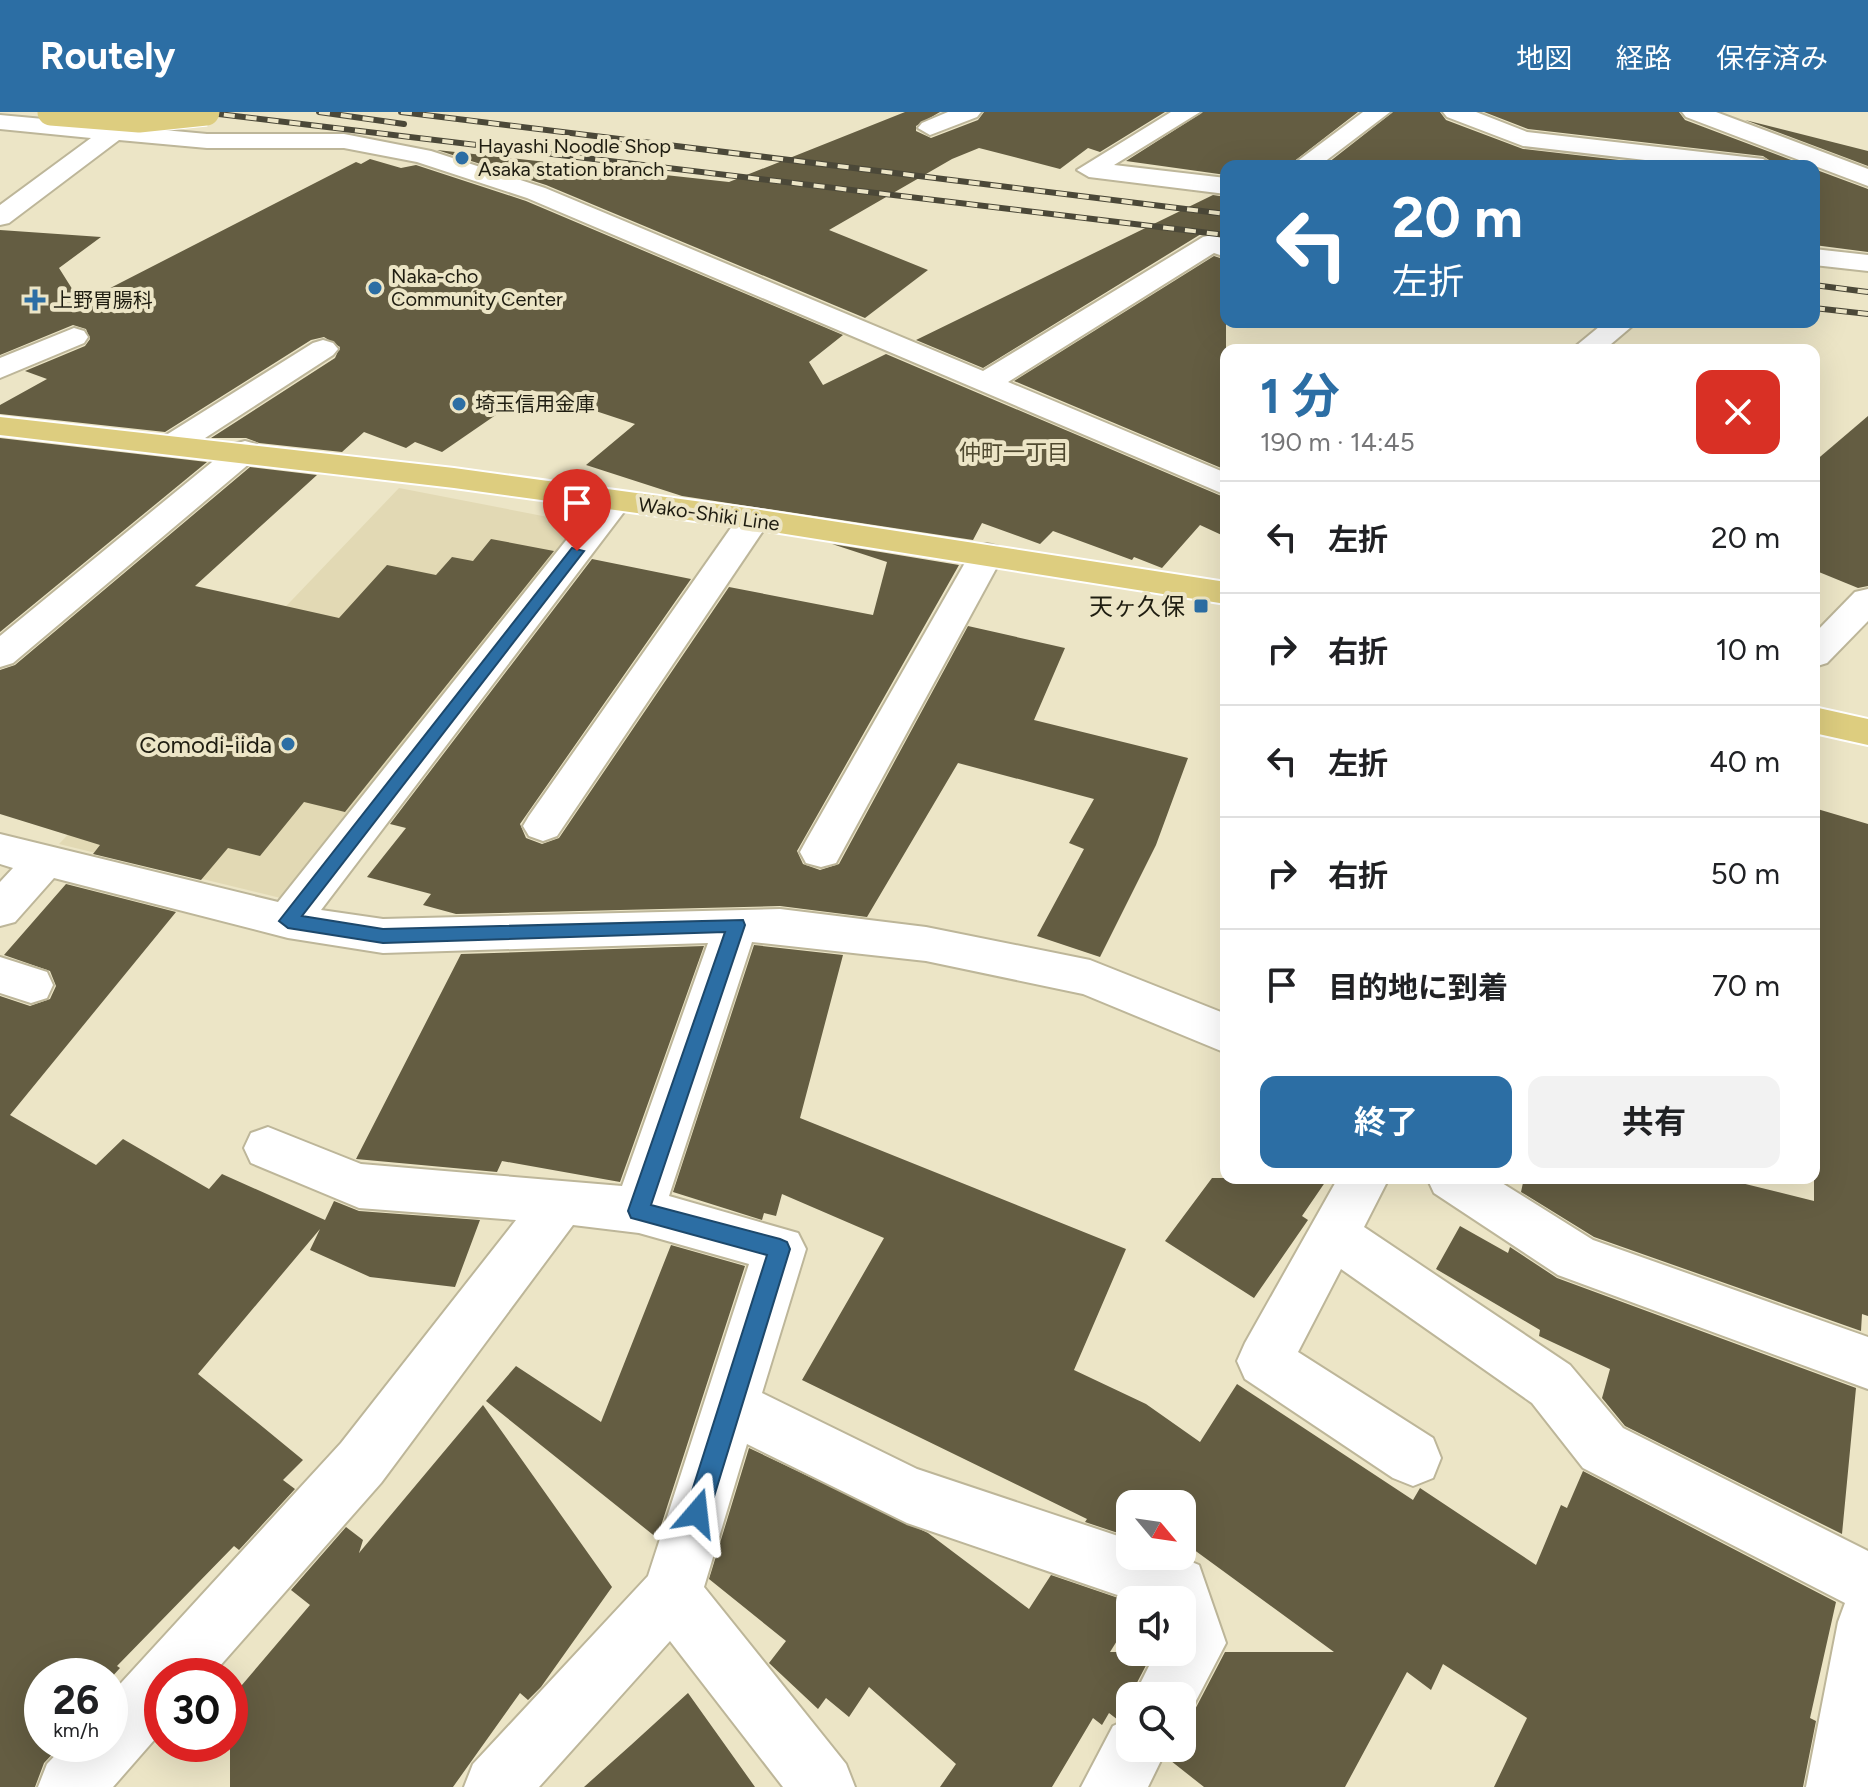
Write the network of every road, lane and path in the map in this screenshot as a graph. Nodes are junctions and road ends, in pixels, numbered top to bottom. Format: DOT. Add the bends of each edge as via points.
graph roads {
  1 [pos="51,112"];
  2 [pos="206,112"];
  3 [pos="969,112"];
  4 [pos="1188,112"];
  5 [pos="1378,112"];
  6 [pos="1455,112"];
  7 [pos="1694,112"];
  8 [pos="0,122"];
  9 [pos="930,128"];
  10 [pos="114,132"];
  11 [pos="1311,160"];
  12 [pos="1710,160"];
  13 [pos="1820,173"];
  14 [pos="1868,178"];
  15 [pos="1220,185"];
  16 [pos="0,217"];
  17 [pos="1220,246"];
  18 [pos="1820,258"];
  19 [pos="1868,263"];
  20 [pos="1615,328"];
  21 [pos="74,337"];
  22 [pos="1594,344"];
  23 [pos="323,349"];
  24 [pos="0,369"];
  25 [pos="986,382"];
  26 [pos="0,426"];
  27 [pos="174,444"];
  28 [pos="245,451"];
  29 [pos="1220,482"];
  30 [pos="615,501"];
  31 [pos="754,519"];
  32 [pos="987,554"];
  33 [pos="1220,592"];
  34 [pos="1868,600"];
  35 [pos="1820,649"];
  36 [pos="0,655"];
  37 [pos="1820,721"];
  38 [pos="1868,732"];
  39 [pos="543,826"];
  40 [pos="0,849"];
  41 [pos="821,852"];
  42 [pos="45,860"];
  43 [pos="0,910"];
  44 [pos="288,921"];
  45 [pos="736,925"];
  46 [pos="1220,1032"];
  47 [pos="268,1148"];
  48 [pos="1361,1184"];
  49 [pos="1461,1184"];
  50 [pos="561,1201"];
  51 [pos="639,1211"];
  52 [pos="1335,1236"];
  53 [pos="1868,1363"];
  54 [pos="730,1406"];
  55 [pos="1413,1458"];
  56 [pos="1868,1583"];
  57 [pos="672,1594"];
  58 [pos="1868,1622"];
  59 [pos="186,1658"];
  60 [pos="1173,1682"];
  61 [pos="144,1704"];
  62 [pos="128,1722"];
  63 [pos="92,1762"];
  64 [pos="1127,1762"];
  65 [pos="70,1787"];
  66 [pos="496,1787"];
  67 [pos="823,1787"];
  68 [pos="1113,1787"];
  69 [pos="1838,1787"];
  1 -- 2 [label="main road, bridge" via="139,119"];
  3 -- 9 [label="street"];
  4 -- 15 [label="street" via="1089,170"];
  5 -- 11 [label="street"];
  6 -- 12 [label="street" via="1523,139"];
  7 -- 14 [label="street"];
  8 -- 10 [label="street"];
  10 -- 16 [label="street"];
  10 -- 25 [label="street" via="207,141 344,141 422,156 536,193"];
  13 -- 14 [label="street"];
  17 -- 25 [label="street" via="1212,243"];
  18 -- 19 [label="street"];
  20 -- 22 [label="street"];
  21 -- 24 [label="street"];
  23 -- 27 [label="street"];
  25 -- 29 [label="street"];
  26 -- 27 [label="main road, Wako-Shiki Line"];
  27 -- 28 [label="main road, Wako-Shiki Line"];
  28 -- 30 [label="main road, Wako-Shiki Line"];
  28 -- 36 [label="street"];
  30 -- 31 [label="main road, Wako-Shiki Line"];
  30 -- 44 [label="street"];
  31 -- 32 [label="main road, Wako-Shiki Line"];
  31 -- 39 [label="street"];
  32 -- 33 [label="main road, Wako-Shiki Line"];
  32 -- 41 [label="street"];
  34 -- 35 [label="street"];
  37 -- 38 [label="main road"];
  40 -- 42 [label="street"];
  42 -- 43 [label="street"];
  42 -- 44 [label="street"];
  44 -- 45 [label="street" via="383,936"];
  45 -- 46 [label="street" via="926,944 1090,978"];
  45 -- 51 [label="street"];
  47 -- 50 [label="street" via="359,1186"];
  48 -- 52 [label="street"];
  49 -- 53 [label="street" via="1576,1258"];
  50 -- 51 [label="street"];
  50 -- 59 [label="street" via="361,1463"];
  51 -- 54 [label="street" via="780,1249"];
  52 -- 55 [label="street" via="1264,1361"];
  52 -- 56 [label="street" via="1551,1384 1603,1448"];
  54 -- 57 [label="street"];
  54 -- 60 [label="street" via="907,1494 1178,1586 1195,1643"];
  57 -- 66 [label="street"];
  57 -- 67 [label="street"];
  58 -- 69 [label="street"];
  61 -- 62 [label="street"];
  63 -- 65 [label="street"];
  64 -- 68 [label="street"];
}
